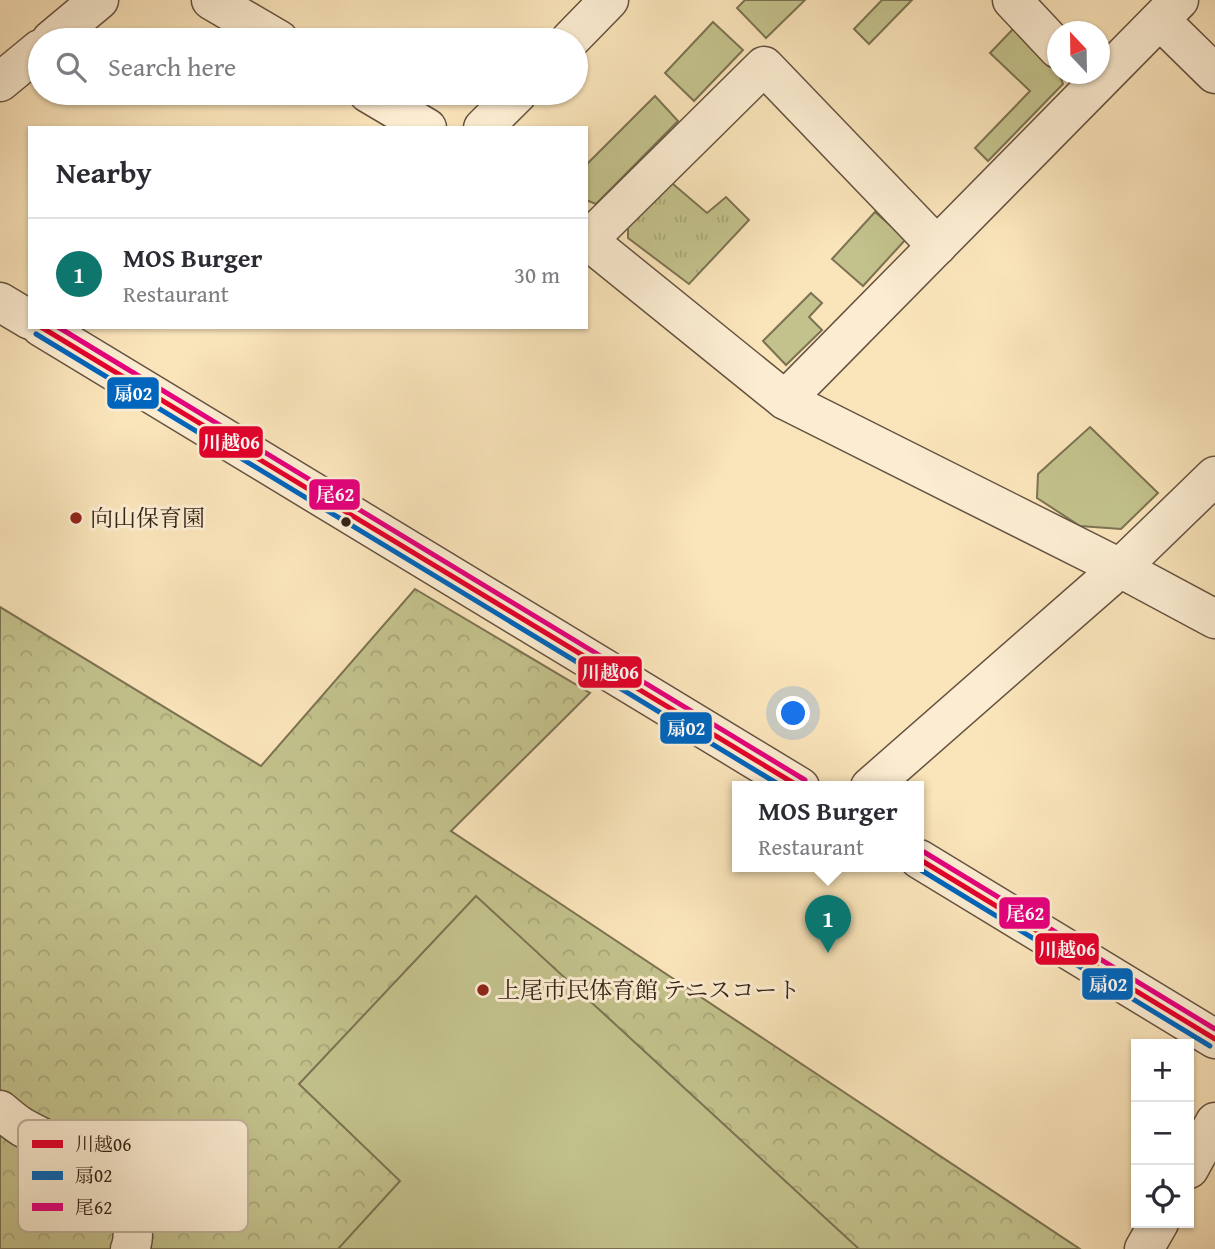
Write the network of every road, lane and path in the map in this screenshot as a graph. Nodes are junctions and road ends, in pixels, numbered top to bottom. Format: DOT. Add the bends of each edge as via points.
graph roads {
  1 [pos="99,0"];
  2 [pos="211,0"];
  3 [pos="1012,0"];
  4 [pos="599,4"];
  5 [pos="1170,10"];
  6 [pos="65,28"];
  7 [pos="259,28"];
  8 [pos="579,28"];
  9 [pos="1047,37"];
  10 [pos="28,59"];
  11 [pos="1110,61"];
  12 [pos="1215,74"];
  13 [pos="0,82"];
  14 [pos="1083,84"];
  15 [pos="388,105"];
  16 [pos="506,105"];
  17 [pos="424,126"];
  18 [pos="485,126"];
  19 [pos="588,239"];
  20 [pos="588,241"];
  21 [pos="937,246"];
  22 [pos="0,302"];
  23 [pos="28,319"];
  24 [pos="44,329"];
  25 [pos="785,400"];
  26 [pos="1215,476"];
  27 [pos="1121,568"];
  28 [pos="1215,619"];
  29 [pos="790,781"];
  30 [pos="877,781"];
  31 [pos="924,862"];
  32 [pos="1215,1039"];
  33 [pos="0,1110"];
  34 [pos="1215,1122"];
  35 [pos="18,1124"];
  36 [pos="1191,1165"];
  37 [pos="1155,1228"];
  38 [pos="133,1232"];
  39 [pos="130,1249"];
  40 [pos="1144,1249"];
  1 -- 6 [label="street"];
  2 -- 7 [label="street"];
  3 -- 9 [label="street"];
  4 -- 8 [label="street"];
  5 -- 11 [label="street"];
  5 -- 12 [label="street"];
  10 -- 13 [label="street"];
  14 -- 21 [label="street"];
  15 -- 17 [label="street"];
  16 -- 18 [label="street"];
  19 -- 21 [label="street" via="764,66"];
  20 -- 25 [label="street"];
  21 -- 25 [label="street"];
  22 -- 23 [label="street"];
  24 -- 29 [label="street"];
  25 -- 27 [label="street"];
  26 -- 27 [label="street"];
  27 -- 28 [label="street"];
  27 -- 30 [label="street"];
  31 -- 32 [label="street"];
  33 -- 35 [label="street"];
  34 -- 36 [label="street"];
  37 -- 40 [label="street"];
  38 -- 39 [label="street"];
}
